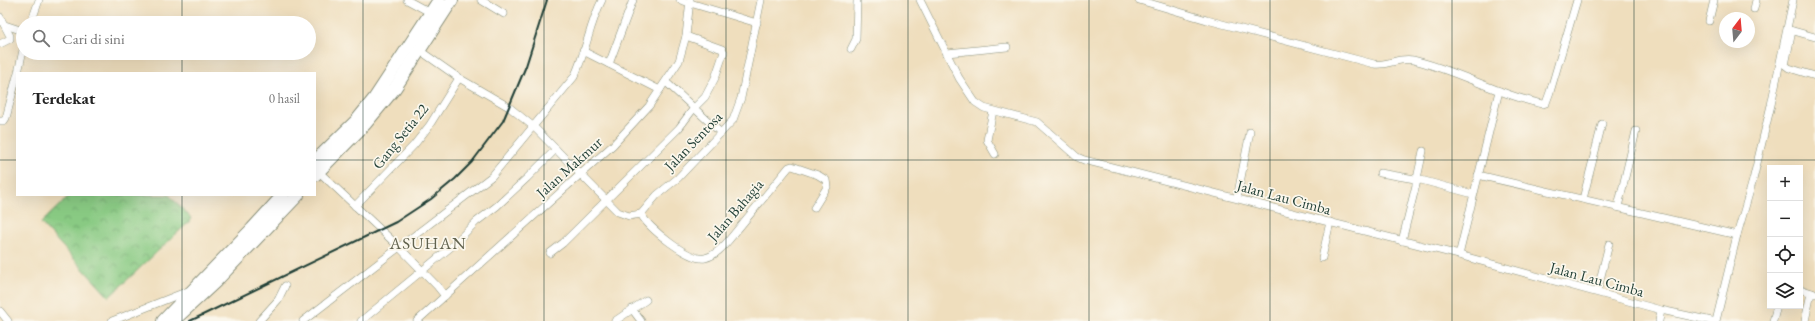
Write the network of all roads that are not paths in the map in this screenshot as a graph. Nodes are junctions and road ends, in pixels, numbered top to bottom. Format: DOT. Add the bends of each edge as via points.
graph roads {
  1 [pos="39,0"];
  2 [pos="407,0"];
  3 [pos="439,0"];
  4 [pos="452,0"];
  5 [pos="481,0"];
  6 [pos="602,0"];
  7 [pos="633,0"];
  8 [pos="680,0"];
  9 [pos="761,0"];
  10 [pos="857,0"];
  11 [pos="920,0"];
  12 [pos="1138,0"];
  13 [pos="1577,0"];
  14 [pos="1714,0"];
  15 [pos="1756,0"];
  16 [pos="1793,0"];
  17 [pos="690,1"];
  18 [pos="1754,9"];
  19 [pos="431,13"];
  20 [pos="504,14"];
  21 [pos="33,16"];
  22 [pos="0,17"];
  23 [pos="1709,21"];
  24 [pos="757,23"];
  25 [pos="5,25"];
  26 [pos="16,29"];
  27 [pos="686,36"];
  28 [pos="1815,37"];
  29 [pos="0,44"];
  30 [pos="1006,47"];
  31 [pos="851,49"];
  32 [pos="420,50"];
  33 [pos="583,51"];
  34 [pos="947,53"];
  35 [pos="20,60"];
  36 [pos="608,64"];
  37 [pos="18,72"];
  38 [pos="1815,76"];
  39 [pos="16,78"];
  40 [pos="459,78"];
  41 [pos="666,82"];
  42 [pos="660,90"];
  43 [pos="1499,91"];
  44 [pos="380,98"];
  45 [pos="694,108"];
  46 [pos="993,111"];
  47 [pos="0,121"];
  48 [pos="1602,124"];
  49 [pos="534,127"];
  50 [pos="1636,131"];
  51 [pos="1250,132"];
  52 [pos="721,133"];
  53 [pos="556,149"];
  54 [pos="1423,151"];
  55 [pos="995,154"];
  56 [pos="316,169"];
  57 [pos="1380,173"];
  58 [pos="580,175"];
  59 [pos="1478,175"];
  60 [pos="1415,181"];
  61 [pos="1473,194"];
  62 [pos="282,196"];
  63 [pos="297,196"];
  64 [pos="1237,198"];
  65 [pos="1583,199"];
  66 [pos="606,200"];
  67 [pos="355,206"];
  68 [pos="1618,207"];
  69 [pos="814,208"];
  70 [pos="641,214"];
  71 [pos="1330,222"];
  72 [pos="1737,235"];
  73 [pos="1402,240"];
  74 [pos="1609,244"];
  75 [pos="399,247"];
  76 [pos="550,253"];
  77 [pos="1459,255"];
  78 [pos="1322,258"];
  79 [pos="423,271"];
  80 [pos="284,286"];
  81 [pos="194,289"];
  82 [pos="1803,290"];
  83 [pos="1597,292"];
  84 [pos="1813,293"];
  85 [pos="445,296"];
  86 [pos="646,300"];
  87 [pos="632,309"];
  88 [pos="1776,309"];
  89 [pos="1661,310"];
  90 [pos="0,311"];
  91 [pos="8,321"];
  92 [pos="112,321"];
  93 [pos="163,321"];
  94 [pos="173,321"];
  95 [pos="258,321"];
  96 [pos="303,321"];
  97 [pos="361,321"];
  98 [pos="417,321"];
  99 [pos="615,321"];
  100 [pos="641,321"];
  101 [pos="1658,321"];
  102 [pos="1712,321"];
  103 [pos="1716,321"];
  104 [pos="1773,321"];
  105 [pos="1805,321"];
  1 -- 21 [label="street"];
  2 -- 19 [label="street"];
  3 -- 19 [label="main road"];
  4 -- 32 [label="main road"];
  5 -- 20 [label="street"];
  6 -- 33 [label="street" via="589,29"];
  7 -- 36 [label="street"];
  8 -- 17 [label="street"];
  9 -- 24 [label="street, Jalan Sentosa"];
  10 -- 31 [label="street" via="856,39"];
  11 -- 34 [label="street, Jalan Lau Cimba"];
  12 -- 43 [label="street" via="1374,64 1385,65 1406,59 1415,61"];
  13 -- 43 [label="street" via="1545,104"];
  14 -- 23 [label="street"];
  15 -- 18 [label="street"];
  16 -- 72 [label="street" via="1753,180"];
  17 -- 24 [label="street"];
  17 -- 27 [label="street, Jalan Makmur"];
  19 -- 44 [label="main road"];
  22 -- 25 [label="street"];
  24 -- 52 [label="street, Jalan Sentosa" via="741,98 733,120"];
  25 -- 26 [label="street"];
  25 -- 29 [label="street" via="10,39"];
  27 -- 41 [label="street, Jalan Makmur" via="679,61"];
  27 -- 45 [label="street" via="724,52 705,97"];
  28 -- 38 [label="street" via="1791,30 1785,66"];
  30 -- 34 [label="street"];
  32 -- 40 [label="street"];
  32 -- 44 [label="main road" via="394,88"];
  33 -- 36 [label="street"];
  33 -- 49 [label="street" via="580,66 574,77"];
  34 -- 46 [label="street, Jalan Lau Cimba" via="975,102"];
  35 -- 37 [label="street"];
  36 -- 42 [label="street"];
  39 -- 47 [label="street" via="6,118"];
  40 -- 49 [label="street" via="509,107"];
  40 -- 67 [label="street, Gang Setia 22" via="414,145"];
  41 -- 42 [label="street, Jalan Makmur"];
  41 -- 45 [label="street"];
  42 -- 58 [label="street, Jalan Makmur" via="649,106 613,145"];
  43 -- 59 [label="street"];
  44 -- 56 [label="main road" via="357,120"];
  45 -- 52 [label="street"];
  45 -- 66 [label="street" via="679,128"];
  46 -- 55 [label="street" via="987,140"];
  46 -- 64 [label="street, Jalan Lau Cimba" via="1037,122 1077,157 1084,160"];
  48 -- 65 [label="street"];
  49 -- 53 [label="street"];
  49 -- 75 [label="street" via="492,176"];
  50 -- 68 [label="street"];
  51 -- 64 [label="street"];
  52 -- 70 [label="street, Jalan Sentosa"];
  53 -- 58 [label="street"];
  53 -- 79 [label="street" via="522,183"];
  54 -- 60 [label="street"];
  56 -- 67 [label="street"];
  57 -- 60 [label="street"];
  58 -- 66 [label="street"];
  58 -- 85 [label="street, Jalan Makmur"];
  59 -- 61 [label="street"];
  59 -- 65 [label="street"];
  60 -- 61 [label="street" via="1421,180"];
  60 -- 73 [label="street"];
  61 -- 77 [label="street"];
  62 -- 81 [label="main road"];
  63 -- 94 [label="main road" via="216,281"];
  64 -- 71 [label="street, Jalan Lau Cimba"];
  65 -- 68 [label="street"];
  66 -- 70 [label="street" via="618,212"];
  66 -- 76 [label="street"];
  67 -- 75 [label="street"];
  68 -- 72 [label="street"];
  69 -- 70 [label="street, Jalan Bahagia" via="827,187 826,180 792,166 720,250 704,258 697,258 666,240 653,230"];
  71 -- 73 [label="street, Jalan Lau Cimba"];
  71 -- 78 [label="street"];
  72 -- 103 [label="street"];
  73 -- 77 [label="street, Jalan Lau Cimba"];
  74 -- 83 [label="street"];
  75 -- 79 [label="street"];
  75 -- 96 [label="street"];
  77 -- 83 [label="street, Jalan Lau Cimba"];
  79 -- 85 [label="street"];
  79 -- 97 [label="street"];
  80 -- 95 [label="street" via="278,300"];
  81 -- 92 [label="street"];
  81 -- 93 [label="main road"];
  82 -- 84 [label="street"];
  83 -- 89 [label="street, Jalan Lau Cimba"];
  84 -- 105 [label="street"];
  85 -- 98 [label="street, Jalan Makmur"];
  86 -- 87 [label="street"];
  87 -- 99 [label="street"];
  87 -- 100 [label="street"];
  88 -- 104 [label="street"];
  89 -- 101 [label="street"];
  89 -- 102 [label="street, Jalan Lau Cimba"];
  90 -- 91 [label="street"];
}
